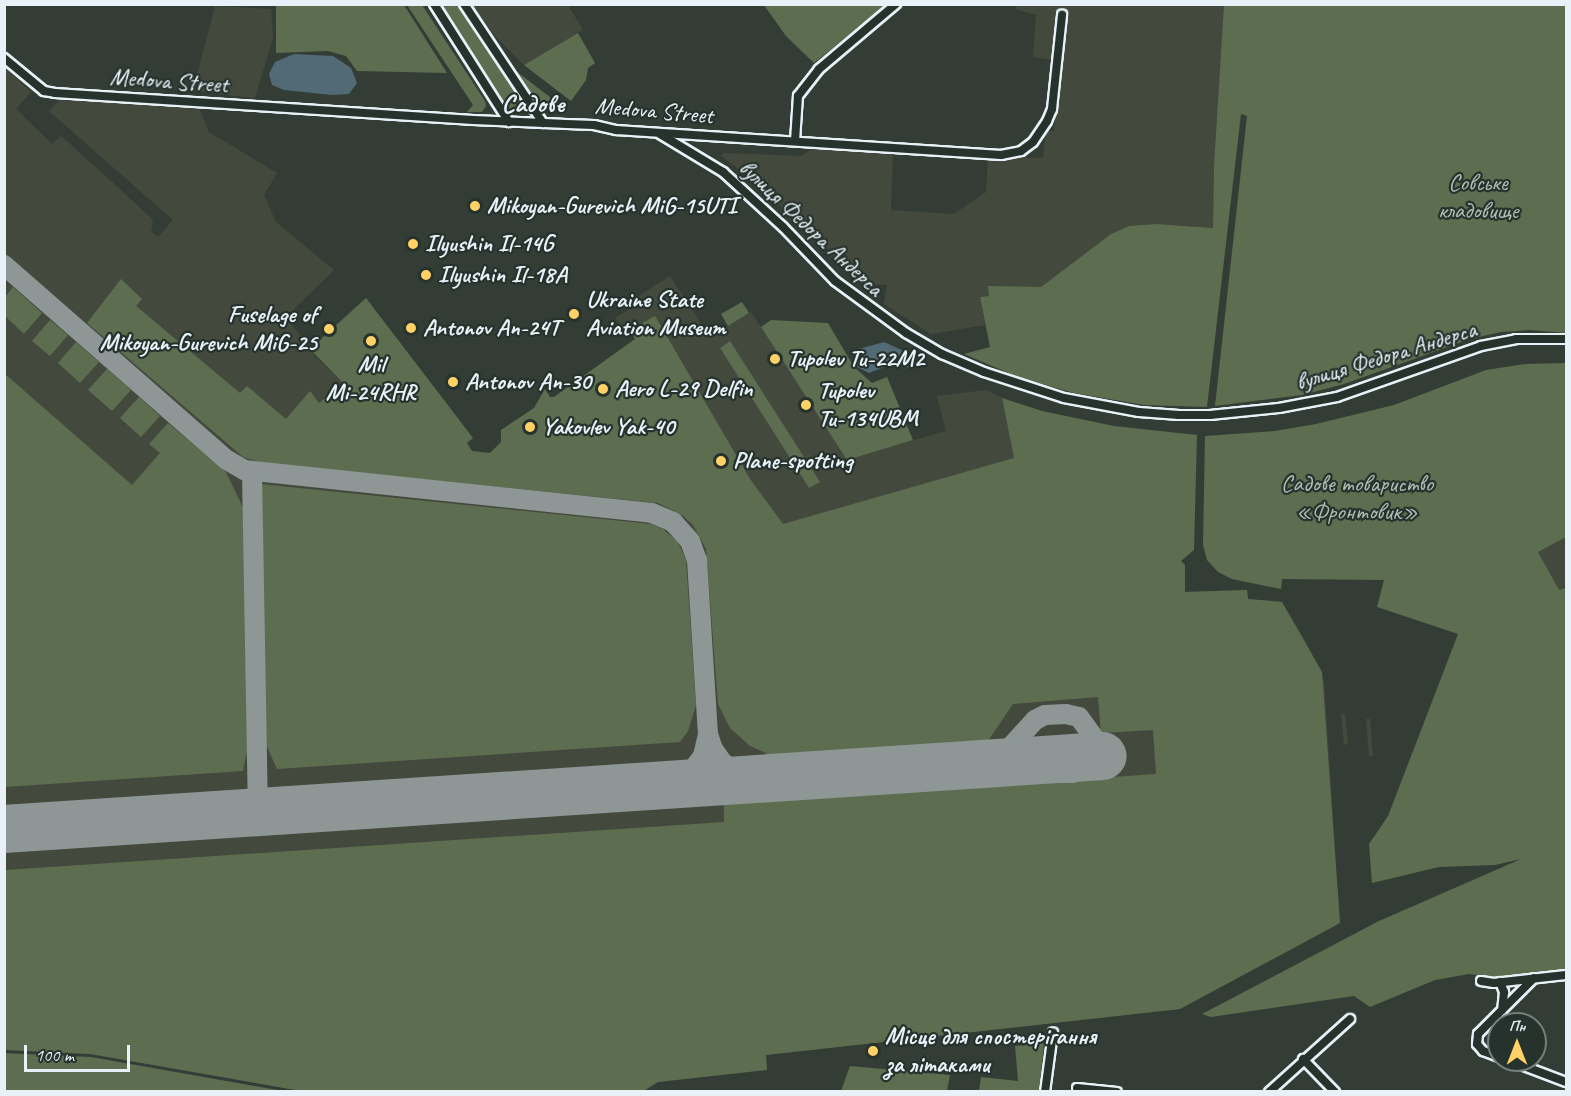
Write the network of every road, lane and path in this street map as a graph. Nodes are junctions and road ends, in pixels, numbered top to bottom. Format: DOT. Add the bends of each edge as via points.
graph roads {
  1 [pos="434,4"];
  2 [pos="464,4"];
  3 [pos="896,4"];
  4 [pos="1062,15"];
  5 [pos="4,58"];
  6 [pos="509,122"];
  7 [pos="543,123"];
  8 [pos="657,133"];
  9 [pos="795,141"];
  10 [pos="1566,339"];
  11 [pos="1566,975"];
  12 [pos="1534,978"];
  13 [pos="1481,981"];
  14 [pos="1500,982"];
  15 [pos="1502,1010"];
  16 [pos="1350,1019"];
  17 [pos="1487,1025"];
  18 [pos="1053,1033"];
  19 [pos="1487,1052"];
  20 [pos="1303,1059"];
  21 [pos="1540,1072"];
  22 [pos="1566,1082"];
  23 [pos="1077,1088"];
  24 [pos="1045,1092"];
  25 [pos="1117,1092"];
  26 [pos="1269,1092"];
  27 [pos="1335,1092"];
  1 -- 6 [label="street"];
  2 -- 7 [label="street"];
  3 -- 9 [label="street" via="819,69 798,96"];
  4 -- 9 [label="street, Medova Street" via="1052,109 1033,142 1022,151 1001,155"];
  5 -- 6 [label="street, Medova Street" via="44,91 55,93"];
  6 -- 7 [label="street, Medova Street"];
  7 -- 8 [label="street, Medova Street"];
  8 -- 9 [label="street, Medova Street"];
  8 -- 10 [label="street, вулиця Федора Андерса" via="723,172 835,281 906,333 984,372 1064,398 1179,415 1279,408 1337,397 1481,346 1515,339"];
  11 -- 12 [label="street"];
  12 -- 14 [label="street"];
  12 -- 15 [label="street"];
  13 -- 14 [label="street"];
  14 -- 15 [label="street" via="1504,992"];
  16 -- 20 [label="street"];
  17 -- 19 [label="street" via="1478,1034 1477,1044"];
  18 -- 24 [label="street"];
  20 -- 26 [label="street"];
  20 -- 27 [label="street"];
  21 -- 22 [label="street"];
  23 -- 25 [label="street"];
}
